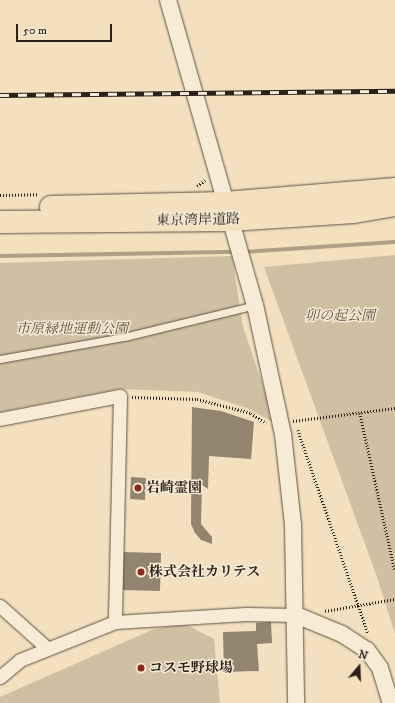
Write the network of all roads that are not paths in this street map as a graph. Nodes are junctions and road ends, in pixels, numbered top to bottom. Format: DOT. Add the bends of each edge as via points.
graph roads {
  1 [pos="168,0"];
  2 [pos="395,189"];
  3 [pos="395,205"];
  4 [pos="0,207"];
  5 [pos="227,211"];
  6 [pos="0,222"];
  7 [pos="255,305"];
  8 [pos="0,359"];
  9 [pos="0,419"];
  10 [pos="0,606"];
  11 [pos="296,615"];
  12 [pos="115,622"];
  13 [pos="47,648"];
  14 [pos="0,677"];
  15 [pos="296,703"];
  16 [pos="391,703"];
  1 -- 5 [label="street"];
  2 -- 5 [label="highway, 東京湾岸道路"];
  3 -- 5 [label="highway, 東京湾岸道路" via="354,212"];
  4 -- 5 [label="highway, 東京湾岸道路"];
  5 -- 6 [label="highway, 東京湾岸道路"];
  5 -- 7 [label="street"];
  7 -- 8 [label="lane" via="124,337"];
  7 -- 11 [label="street" via="286,425"];
  9 -- 12 [label="street" via="120,396"];
  10 -- 13 [label="street"];
  11 -- 12 [label="street" via="246,614"];
  11 -- 15 [label="street"];
  11 -- 16 [label="street" via="342,634 367,650 380,668"];
  12 -- 13 [label="street"];
  13 -- 14 [label="street" via="20,660"];
}
